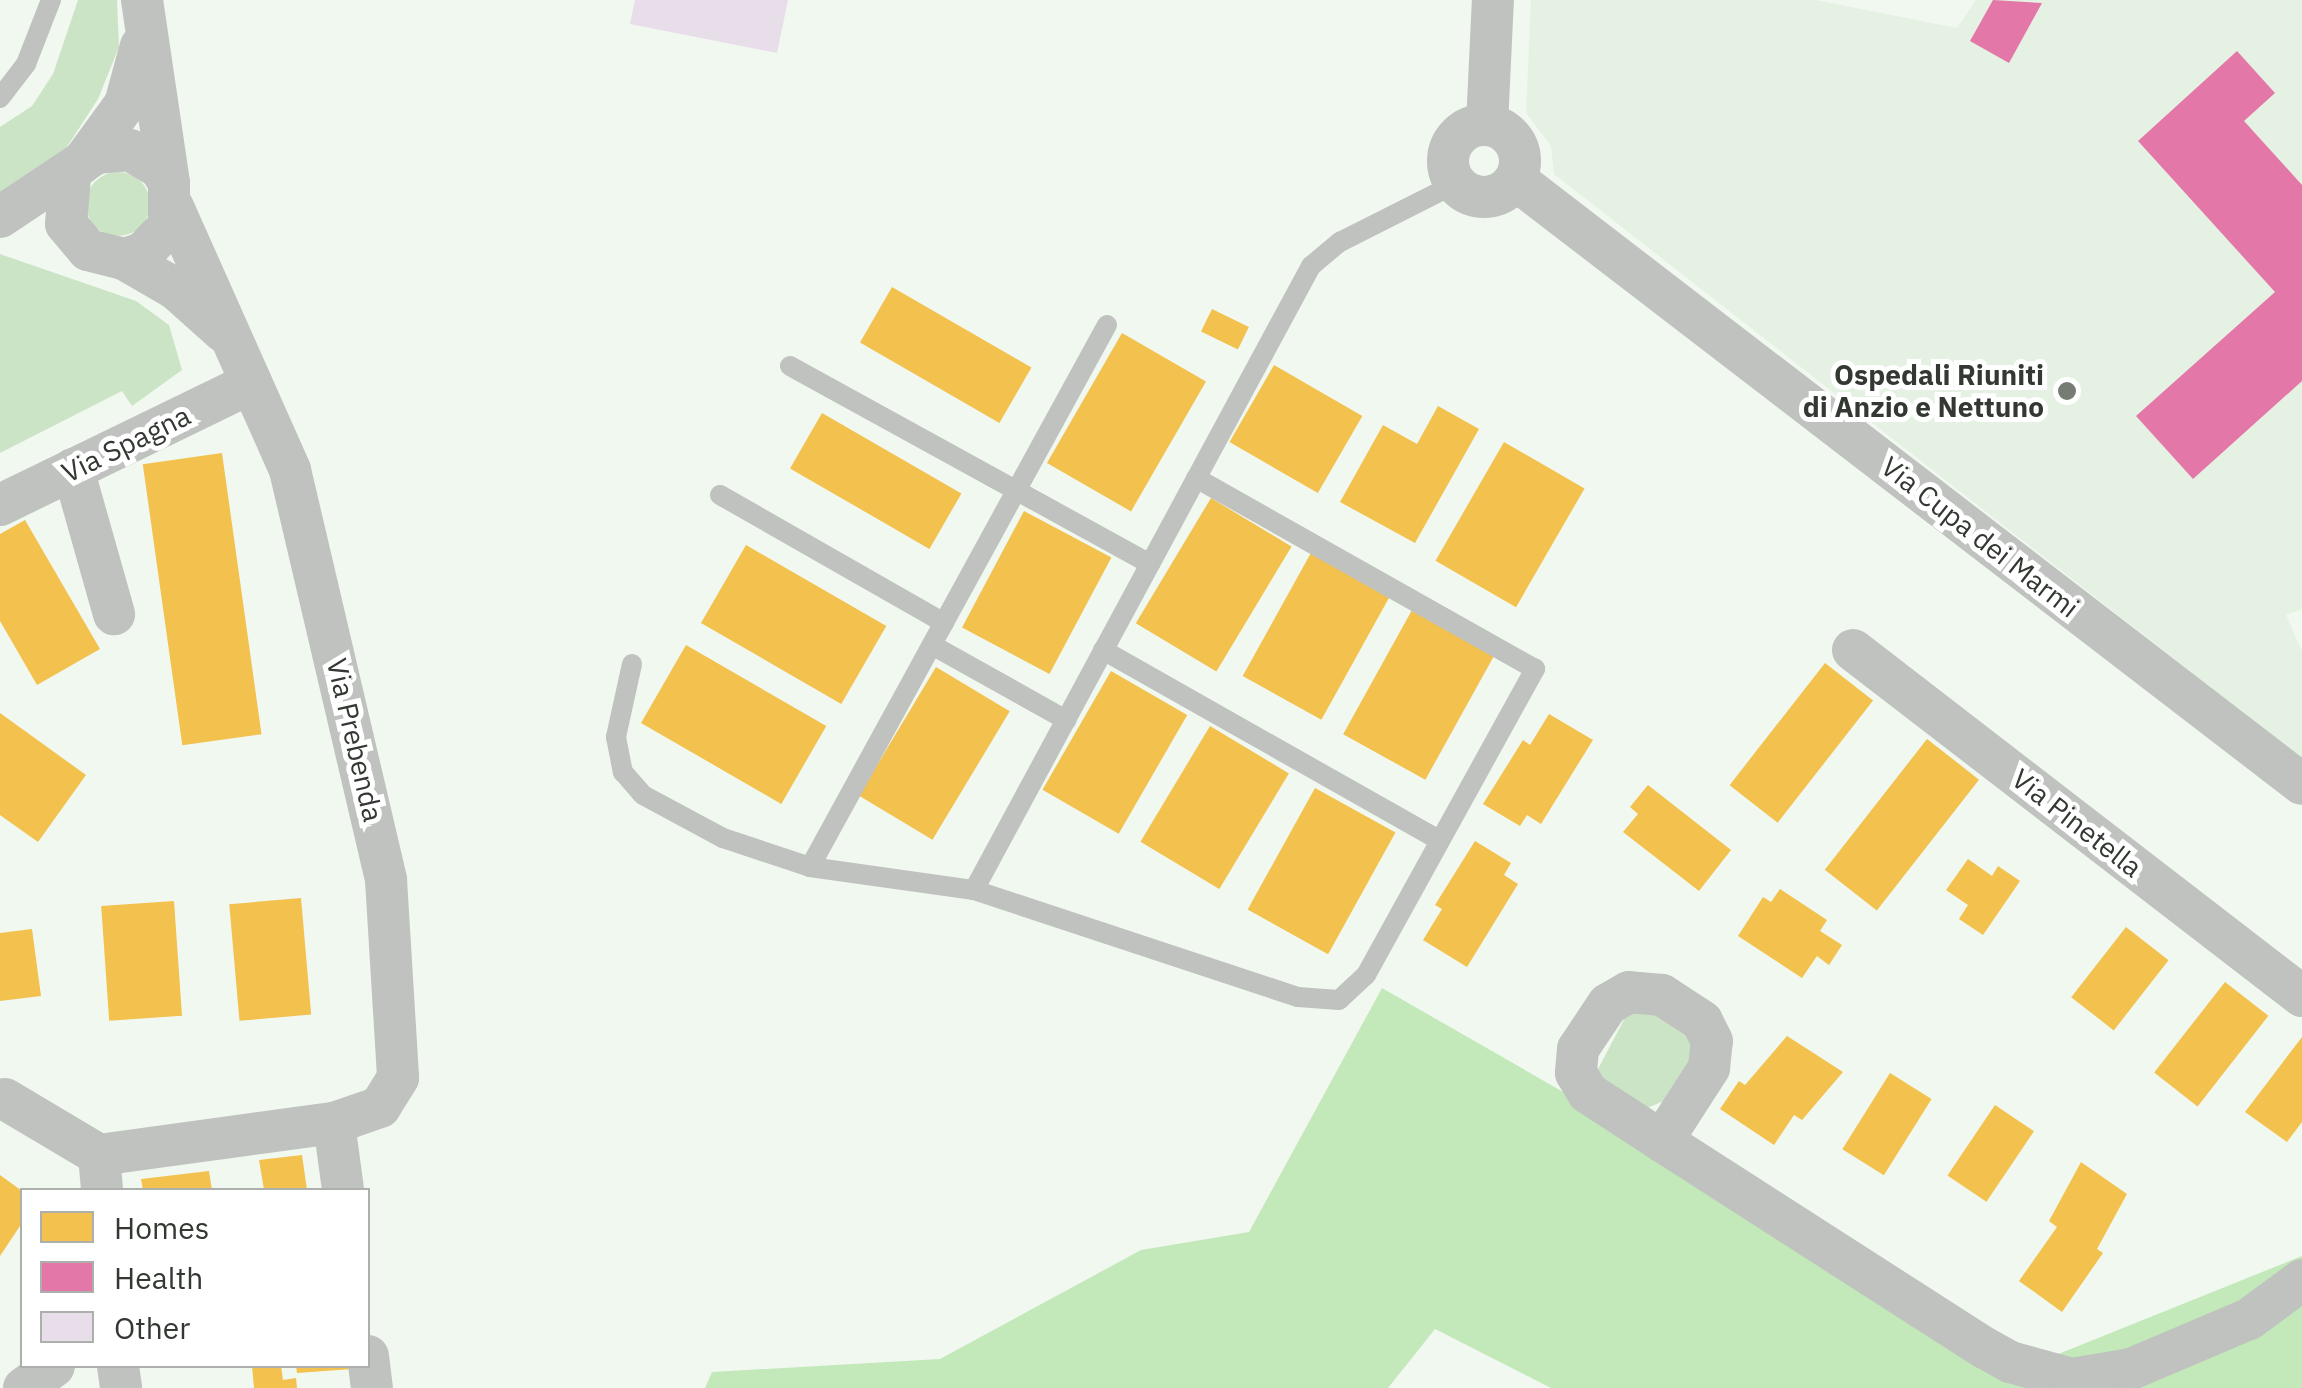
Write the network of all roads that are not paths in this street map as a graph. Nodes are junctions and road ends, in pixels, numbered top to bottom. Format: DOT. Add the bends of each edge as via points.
graph roads {
  1 [pos="51,0"];
  2 [pos="1494,0"];
  3 [pos="143,18"];
  4 [pos="0,98"];
  5 [pos="1488,125"];
  6 [pos="76,170"];
  7 [pos="1516,180"];
  8 [pos="1455,184"];
  9 [pos="171,195"];
  10 [pos="0,217"];
  11 [pos="0,232"];
  12 [pos="74,238"];
  13 [pos="124,258"];
  14 [pos="1107,325"];
  15 [pos="227,335"];
  16 [pos="790,366"];
  17 [pos="252,383"];
  18 [pos="73,469"];
  19 [pos="1196,478"];
  20 [pos="1016,490"];
  21 [pos="720,495"];
  22 [pos="0,505"];
  23 [pos="1150,564"];
  24 [pos="114,614"];
  25 [pos="944,623"];
  26 [pos="932,645"];
  27 [pos="1103,650"];
  28 [pos="1852,650"];
  29 [pos="632,664"];
  30 [pos="1066,720"];
  31 [pos="2302,784"];
  32 [pos="1440,840"];
  33 [pos="810,868"];
  34 [pos="974,890"];
  35 [pos="2302,996"];
  36 [pos="6,1099"];
  37 [pos="334,1123"];
  38 [pos="1662,1141"];
  39 [pos="101,1173"];
  40 [pos="343,1188"];
  41 [pos="2302,1280"];
  42 [pos="51,1368"];
  43 [pos="24,1388"];
  1 -- 4 [label="lane" via="26,64"];
  2 -- 5 [label="street"];
  3 -- 6 [label="street" via="125,104"];
  3 -- 9 [label="street"];
  5 -- 7 [label="street" via="1517,145"];
  5 -- 8 [label="street" via="1464,131 1450,149"];
  6 -- 9 [label="street" via="96,153 130,150 146,157"];
  6 -- 10 [label="street"];
  6 -- 12 [label="street" via="63,208"];
  7 -- 8 [label="street" via="1486,198"];
  7 -- 31 [label="street, Via Cupa dei Marmi"];
  8 -- 19 [label="lane" via="1340,242 1311,266"];
  9 -- 13 [label="street" via="158,242"];
  9 -- 15 [label="street, Via Prebenda"];
  11 -- 12 [label="street"];
  12 -- 13 [label="street" via="106,258"];
  13 -- 15 [label="street, Via Prebenda" via="176,288"];
  14 -- 20 [label="lane"];
  15 -- 17 [label="street, Via Prebenda"];
  16 -- 20 [label="lane"];
  17 -- 18 [label="street, Via Spagna"];
  17 -- 37 [label="street, Via Prebenda" via="306,522 390,903 398,1078 380,1106"];
  18 -- 22 [label="street, Via Spagna"];
  18 -- 24 [label="street"];
  19 -- 23 [label="lane"];
  19 -- 32 [label="lane" via="1535,669"];
  20 -- 23 [label="lane"];
  20 -- 25 [label="lane"];
  21 -- 25 [label="lane"];
  23 -- 27 [label="lane"];
  25 -- 26 [label="lane"];
  26 -- 30 [label="lane"];
  26 -- 33 [label="lane"];
  27 -- 30 [label="lane"];
  27 -- 32 [label="lane"];
  28 -- 35 [label="street, Via Pinetella"];
  29 -- 33 [label="lane" via="616,747 628,781 712,833"];
  30 -- 34 [label="lane"];
  32 -- 34 [label="lane" via="1360,984 1326,1002"];
  33 -- 34 [label="lane"];
  36 -- 39 [label="street, Via Prebenda"];
  37 -- 39 [label="street, Via Prebenda"];
  37 -- 40 [label="street"];
  38 -- 41 [label="street" via="1985,1348 2047,1374 2093,1378 2190,1347 2261,1312"];
  42 -- 43 [label="street"];
}
